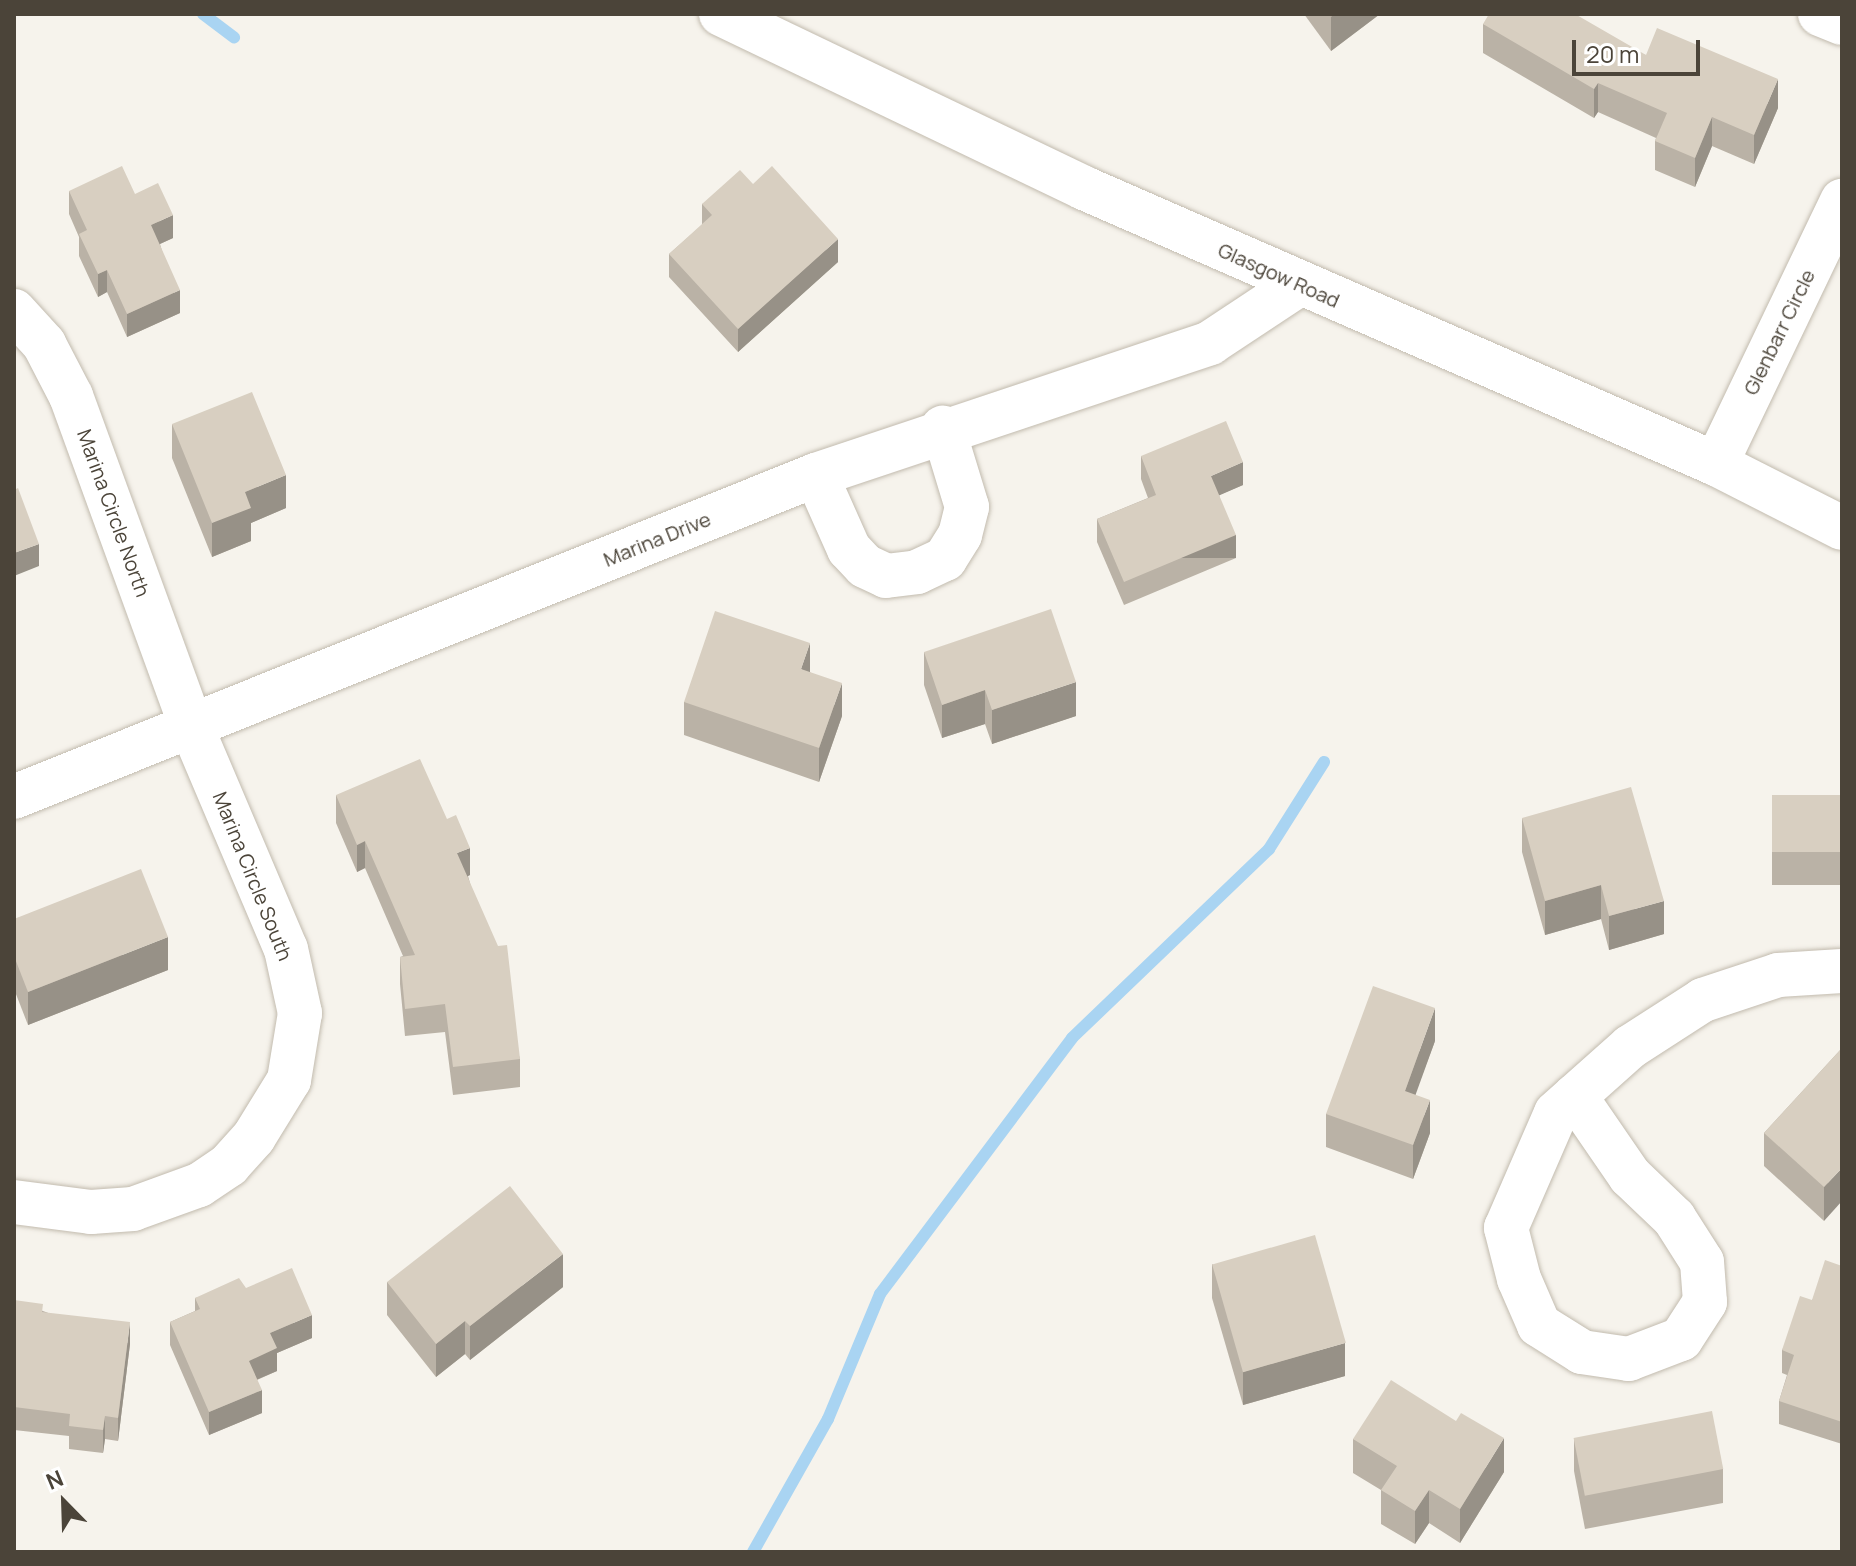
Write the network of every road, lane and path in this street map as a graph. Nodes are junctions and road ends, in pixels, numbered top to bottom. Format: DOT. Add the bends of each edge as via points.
graph roads {
  1 [pos="721,14"];
  2 [pos="1820,14"];
  3 [pos="1842,23"];
  4 [pos="1842,201"];
  5 [pos="1299,284"];
  6 [pos="14,311"];
  7 [pos="943,428"];
  8 [pos="1716,464"];
  9 [pos="816,475"];
  10 [pos="1842,528"];
  11 [pos="192,728"];
  12 [pos="14,797"];
  13 [pos="1842,971"];
  14 [pos="1575,1096"];
  15 [pos="14,1202"];
  1 -- 5 [label="street, Glasgow Road" via="1084,188"];
  2 -- 3 [label="street"];
  4 -- 8 [label="street, Glenbarr Circle"];
  5 -- 7 [label="street, Marina Drive" via="1210,343"];
  5 -- 8 [label="street, Glasgow Road"];
  6 -- 11 [label="street, Marina Circle North" via="44,344 71,396"];
  7 -- 9 [label="street, Marina Drive"];
  7 -- 9 [label="street" via="967,507 960,535 945,559 917,572 886,576 865,566 849,549"];
  8 -- 10 [label="street, Glasgow Road"];
  9 -- 11 [label="street, Marina Drive"];
  11 -- 12 [label="street, Marina Drive"];
  11 -- 15 [label="street, Marina Circle South" via="286,949 300,1013 289,1080 254,1137 229,1165 199,1185 133,1209 78,1211"];
  13 -- 14 [label="street" via="1778,975 1703,1000 1630,1047"];
  14 -- 14 [label="street" via="1556,1113 1506,1228 1519,1279 1539,1325 1582,1352 1629,1359 1681,1339 1705,1302 1702,1262 1674,1218 1630,1176"];
}
